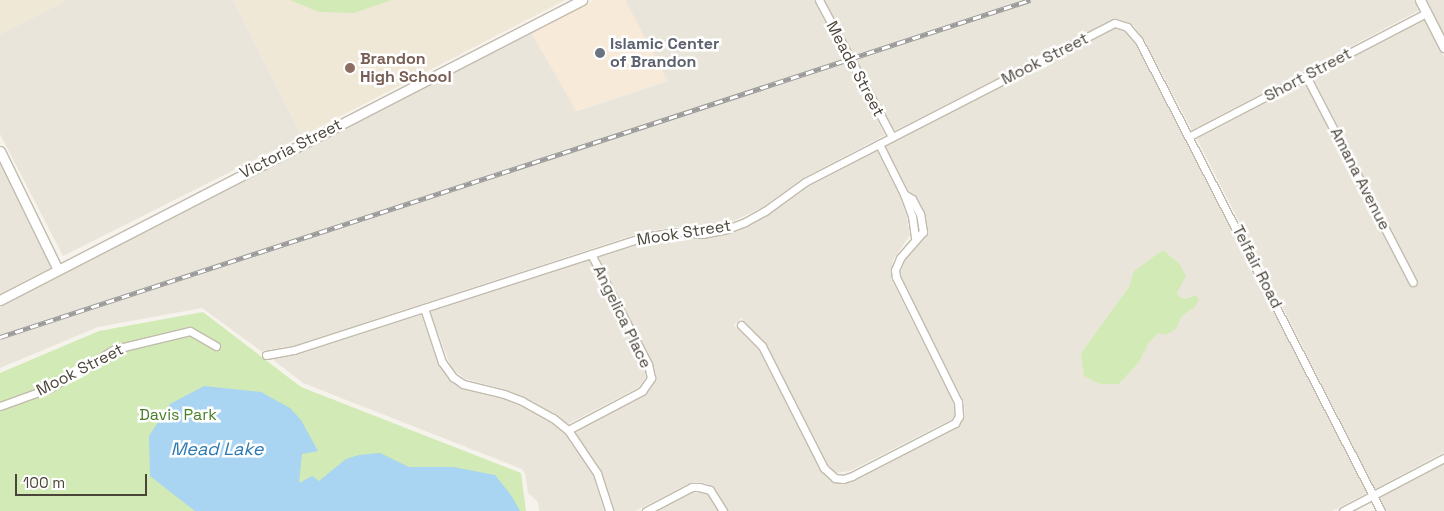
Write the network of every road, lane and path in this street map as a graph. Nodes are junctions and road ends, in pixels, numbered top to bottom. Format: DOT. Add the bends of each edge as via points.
graph roads {
  1 [pos="582,0"];
  2 [pos="819,0"];
  3 [pos="1420,0"];
  4 [pos="1426,13"];
  5 [pos="1127,27"];
  6 [pos="1444,47"];
  7 [pos="1306,76"];
  8 [pos="1190,136"];
  9 [pos="892,137"];
  10 [pos="879,144"];
  11 [pos="0,151"];
  12 [pos="591,254"];
  13 [pos="58,270"];
  14 [pos="1413,282"];
  15 [pos="0,300"];
  16 [pos="424,308"];
  17 [pos="741,325"];
  18 [pos="216,346"];
  19 [pos="266,355"];
  20 [pos="0,406"];
  21 [pos="568,430"];
  22 [pos="1444,458"];
  23 [pos="1373,496"];
  24 [pos="609,511"];
  25 [pos="646,511"];
  26 [pos="723,511"];
  27 [pos="1343,511"];
  28 [pos="1381,511"];
  1 -- 13 [label="street, Victoria Street"];
  2 -- 9 [label="street, Meade Street"];
  3 -- 4 [label="street"];
  4 -- 6 [label="street"];
  4 -- 7 [label="street, Short Street"];
  5 -- 8 [label="street, Telfair Road" via="1140,41"];
  5 -- 9 [label="street, Mook Street" via="1115,23"];
  7 -- 8 [label="street, Short Street"];
  7 -- 14 [label="street, Amana Avenue"];
  8 -- 23 [label="street, Telfair Road"];
  9 -- 10 [label="street, Mook Street"];
  10 -- 12 [label="street, Mook Street" via="805,182 766,211 726,229 702,234 661,234"];
  10 -- 17 [label="street" via="904,194 912,199 923,232 897,263 896,277 958,402 959,416 949,427 852,476 835,478 824,468 762,346"];
  11 -- 13 [label="street"];
  12 -- 16 [label="street, Mook Street"];
  12 -- 21 [label="street, Angelica Place" via="648,364 651,378 642,391"];
  13 -- 15 [label="street, Victoria Street"];
  16 -- 19 [label="street, Mook Street" via="294,350"];
  16 -- 21 [label="street" via="442,362 453,377 463,384 522,401"];
  18 -- 20 [label="street, Mook Street" via="190,331 115,349 50,388"];
  21 -- 24 [label="street" via="597,473"];
  22 -- 23 [label="street"];
  23 -- 27 [label="street"];
  23 -- 28 [label="street, Telfair Road"];
  25 -- 26 [label="street" via="692,487 699,487 710,490"];
}
